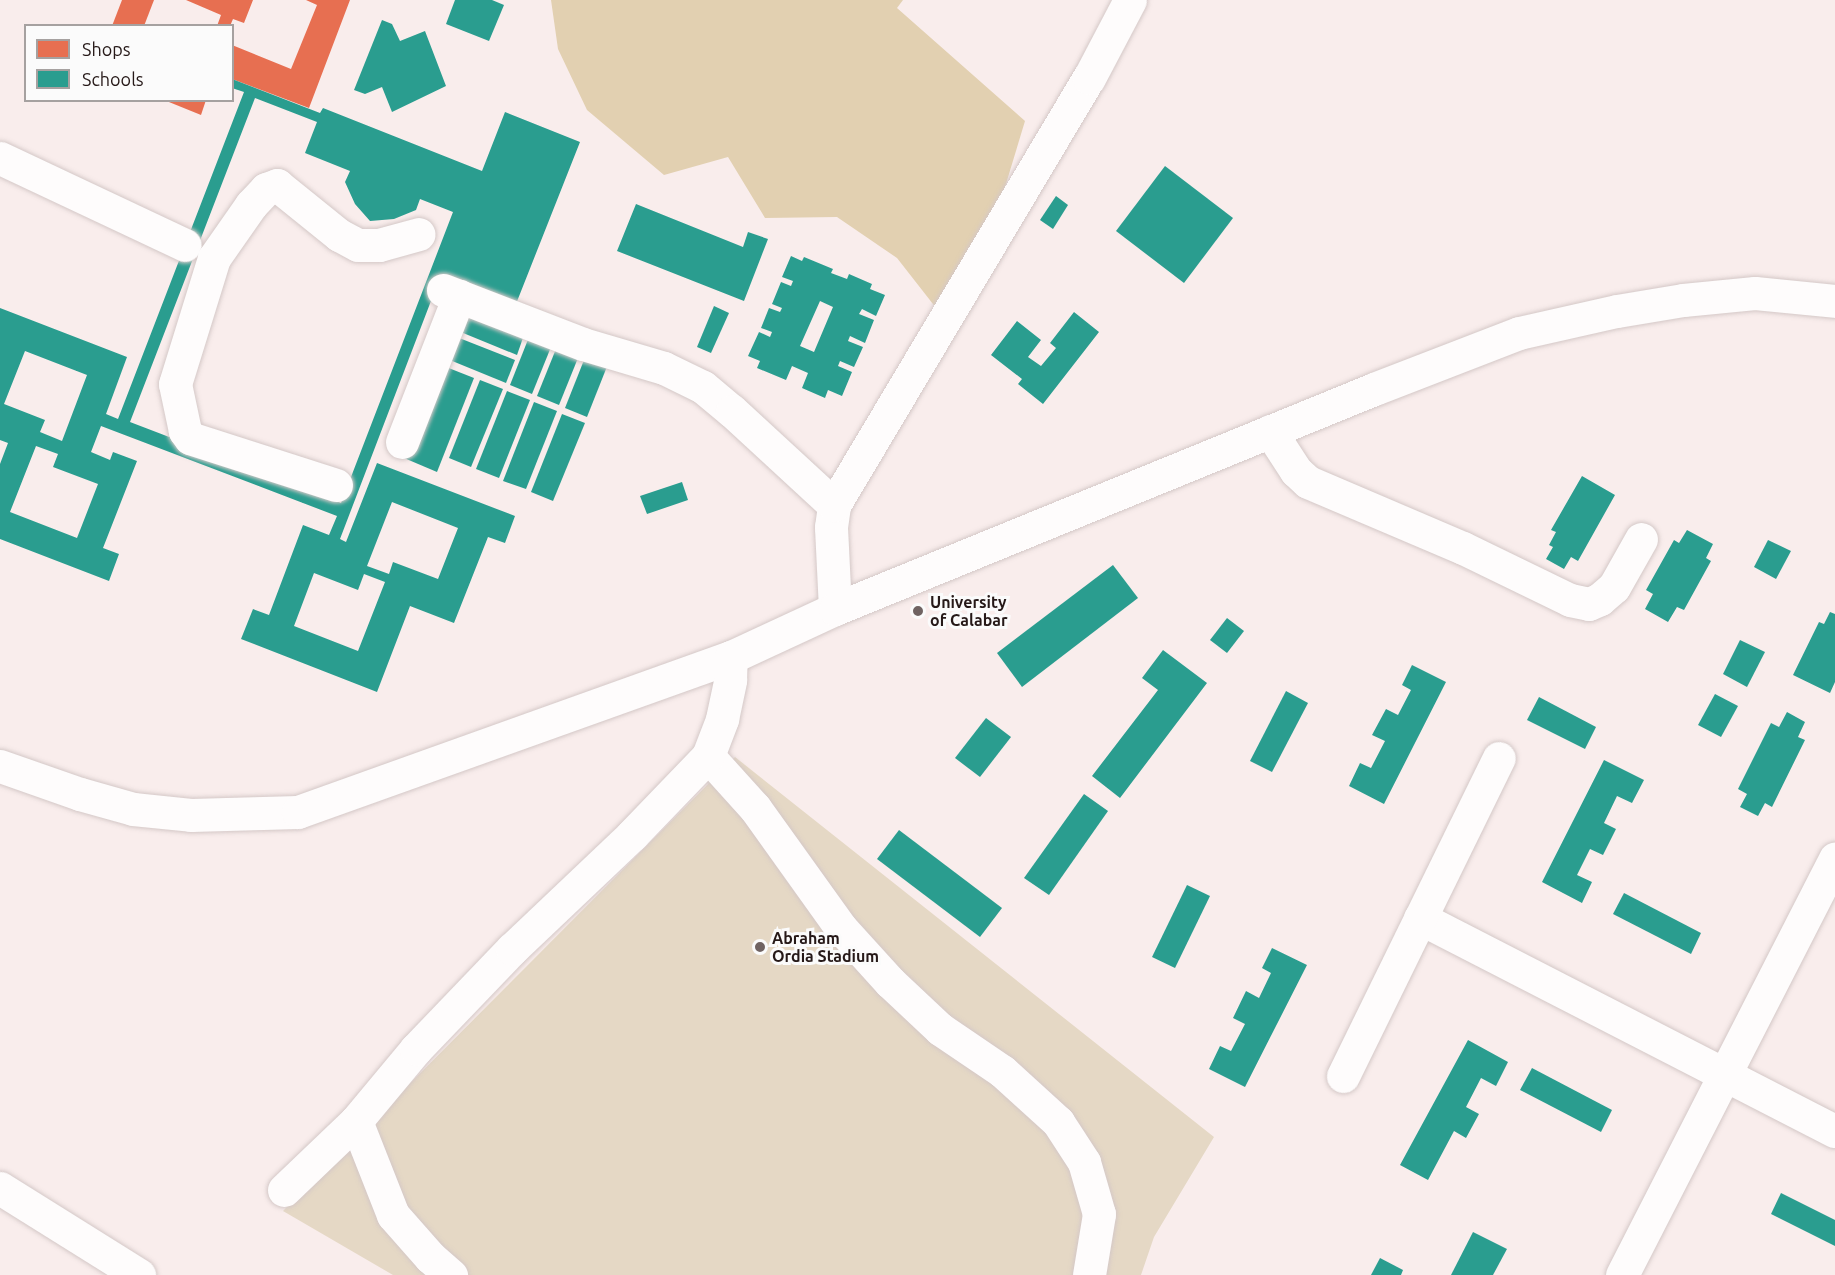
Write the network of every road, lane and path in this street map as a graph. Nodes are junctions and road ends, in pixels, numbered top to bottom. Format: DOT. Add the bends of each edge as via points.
graph roads {
  1 [pos="1130,0"];
  2 [pos="0,158"];
  3 [pos="419,234"];
  4 [pos="198,251"];
  5 [pos="1835,301"];
  6 [pos="1270,431"];
  7 [pos="402,441"];
  8 [pos="336,485"];
  9 [pos="834,505"];
  10 [pos="1641,539"];
  11 [pos="835,609"];
  12 [pos="731,657"];
  13 [pos="708,756"];
  14 [pos="1499,758"];
  15 [pos="0,766"];
  16 [pos="1835,858"];
  17 [pos="1420,918"];
  18 [pos="1724,1075"];
  19 [pos="1343,1076"];
  20 [pos="356,1121"];
  21 [pos="1835,1131"];
  22 [pos="0,1188"];
  23 [pos="284,1190"];
  24 [pos="139,1275"];
  25 [pos="451,1275"];
  26 [pos="1089,1275"];
  27 [pos="1622,1275"];
  1 -- 9 [label="street" via="1089,78"];
  2 -- 4 [label="street"];
  3 -- 4 [label="street" via="379,245 358,245 339,235 278,185 266,189"];
  4 -- 8 [label="street" via="175,384 185,431 190,438"];
  5 -- 6 [label="street" via="1755,293 1683,300 1530,331"];
  6 -- 10 [label="street" via="1296,471 1308,482 1463,548 1570,600 1589,604 1600,599 1619,580"];
  6 -- 11 [label="street"];
  7 -- 9 [label="street" via="451,293 583,344 664,368 702,387"];
  9 -- 11 [label="street" via="831,527"];
  11 -- 12 [label="street"];
  12 -- 13 [label="street" via="722,719"];
  12 -- 15 [label="street" via="298,812 191,815 133,809"];
  13 -- 20 [label="street" via="512,949 416,1049"];
  13 -- 26 [label="street" via="755,808 841,927 890,982 940,1029 1002,1071 1058,1122 1083,1162 1100,1214"];
  14 -- 17 [label="street"];
  16 -- 18 [label="street"];
  17 -- 18 [label="street"];
  17 -- 19 [label="street"];
  18 -- 21 [label="street"];
  18 -- 27 [label="street"];
  20 -- 23 [label="street"];
  20 -- 25 [label="street" via="393,1215"];
  22 -- 24 [label="street"];
}
